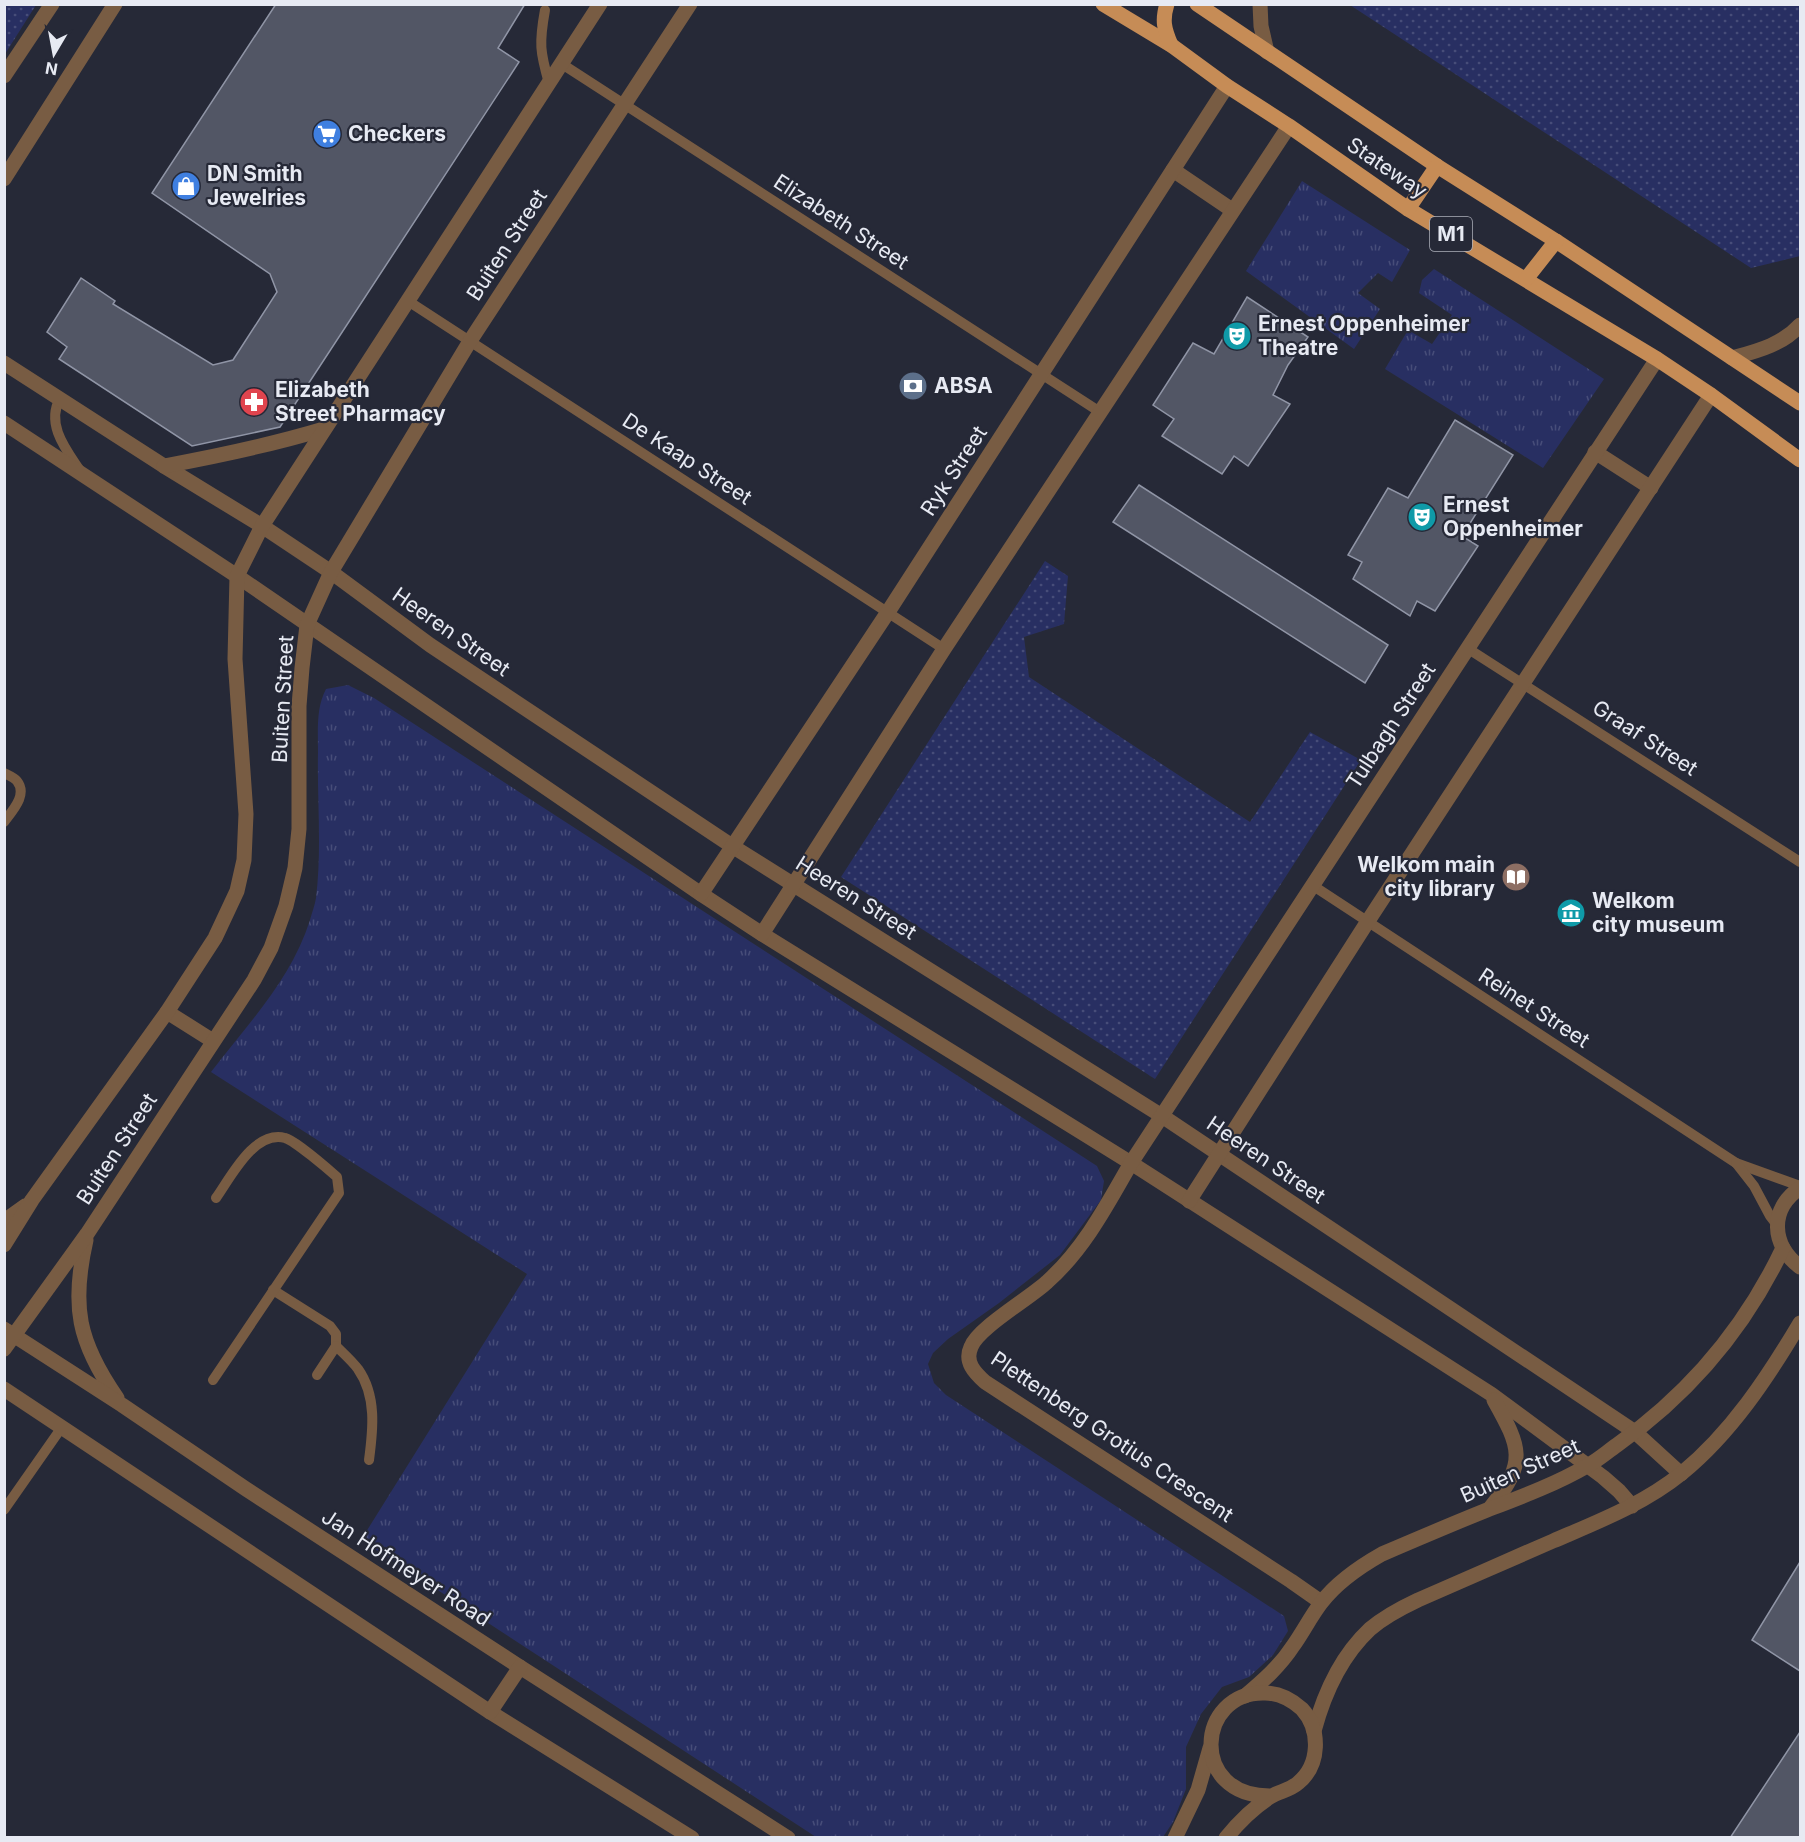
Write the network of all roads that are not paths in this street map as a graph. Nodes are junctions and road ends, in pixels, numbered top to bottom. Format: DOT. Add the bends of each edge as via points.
graph roads {
  1 [pos="52,4"];
  2 [pos="115,4"];
  3 [pos="600,4"];
  4 [pos="690,4"];
  5 [pos="1103,4"];
  6 [pos="1167,4"];
  7 [pos="1197,4"];
  8 [pos="1260,4"];
  9 [pos="545,10"];
  10 [pos="1171,45"];
  11 [pos="1267,52"];
  12 [pos="561,64"];
  13 [pos="4,76"];
  14 [pos="549,83"];
  15 [pos="1227,86"];
  16 [pos="625,104"];
  17 [pos="1289,126"];
  18 [pos="1437,166"];
  19 [pos="1173,170"];
  20 [pos="4,179"];
  21 [pos="1408,209"];
  22 [pos="1232,210"];
  23 [pos="1556,241"];
  24 [pos="1526,279"];
  25 [pos="408,301"];
  26 [pos="1800,325"];
  27 [pos="470,341"];
  28 [pos="1732,358"];
  29 [pos="1657,359"];
  30 [pos="4,363"];
  31 [pos="1041,375"];
  32 [pos="1711,395"];
  33 [pos="60,398"];
  34 [pos="1800,404"];
  35 [pos="1100,412"];
  36 [pos="4,423"];
  37 [pos="324,429"];
  38 [pos="1596,452"];
  39 [pos="1800,460"];
  40 [pos="164,466"];
  41 [pos="82,474"];
  42 [pos="1651,488"];
  43 [pos="262,526"];
  44 [pos="331,572"];
  45 [pos="237,576"];
  46 [pos="888,612"];
  47 [pos="308,625"];
  48 [pos="1467,648"];
  49 [pos="944,649"];
  50 [pos="1524,684"];
  51 [pos="4,773"];
  52 [pos="4,822"];
  53 [pos="732,846"];
  54 [pos="1800,862"];
  55 [pos="793,884"];
  56 [pos="1311,885"];
  57 [pos="700,894"];
  58 [pos="1368,921"];
  59 [pos="762,934"];
  60 [pos="167,1012"];
  61 [pos="213,1041"];
  62 [pos="1162,1116"];
  63 [pos="1219,1153"];
  64 [pos="1736,1162"];
  65 [pos="1131,1163"];
  66 [pos="1800,1187"];
  67 [pos="216,1198"];
  68 [pos="32,1200"];
  69 [pos="1189,1201"];
  70 [pos="4,1221"];
  71 [pos="1777,1225"];
  72 [pos="87,1234"];
  73 [pos="4,1245"];
  74 [pos="1783,1248"];
  75 [pos="1800,1267"];
  76 [pos="273,1290"];
  77 [pos="1800,1323"];
  78 [pos="9,1332"];
  79 [pos="336,1346"];
  80 [pos="4,1349"];
  81 [pos="317,1375"];
  82 [pos="213,1380"];
  83 [pos="4,1389"];
  84 [pos="1491,1394"];
  85 [pos="122,1405"];
  86 [pos="62,1427"];
  87 [pos="1635,1432"];
  88 [pos="369,1460"];
  89 [pos="1588,1466"];
  90 [pos="1681,1474"];
  91 [pos="1632,1506"];
  92 [pos="4,1510"];
  93 [pos="1489,1510"];
  94 [pos="1321,1602"];
  95 [pos="520,1667"];
  96 [pos="1245,1696"];
  97 [pos="490,1712"];
  98 [pos="1314,1731"];
  99 [pos="1211,1745"];
  100 [pos="1271,1796"];
  101 [pos="692,1838"];
  102 [pos="788,1838"];
  103 [pos="1175,1838"];
  104 [pos="1226,1838"];
  1 -- 13 [label="street"];
  2 -- 20 [label="street"];
  3 -- 12 [label="street, Buiten Street"];
  4 -- 16 [label="street, Buiten Street"];
  5 -- 10 [label="main road, Stateway / M1"];
  6 -- 10 [label="main road" via="1163,27"];
  7 -- 11 [label="main road, Stateway / M1"];
  8 -- 11 [label="street"];
  9 -- 14 [label="lane" via="541,54"];
  10 -- 15 [label="main road, Stateway / M1"];
  11 -- 18 [label="main road, Stateway / M1"];
  12 -- 14 [label="street, Buiten Street"];
  12 -- 16 [label="lane, Elizabeth Street"];
  14 -- 25 [label="street, Buiten Street"];
  15 -- 17 [label="main road, Stateway / M1"];
  15 -- 19 [label="street, Ryk Street"];
  16 -- 27 [label="street, Buiten Street"];
  16 -- 31 [label="lane, Elizabeth Street"];
  17 -- 21 [label="main road, Stateway / M1"];
  17 -- 22 [label="street"];
  18 -- 21 [label="main road"];
  18 -- 23 [label="main road, Stateway / M1"];
  19 -- 22 [label="street"];
  19 -- 31 [label="street, Ryk Street"];
  21 -- 24 [label="main road, Stateway / M1"];
  22 -- 35 [label="street"];
  23 -- 24 [label="main road"];
  23 -- 28 [label="main road, Stateway / M1"];
  24 -- 29 [label="main road, Stateway / M1"];
  25 -- 27 [label="lane, De Kaap Street"];
  25 -- 37 [label="street, Buiten Street"];
  26 -- 28 [label="street" via="1769,347"];
  27 -- 44 [label="street, Buiten Street"];
  27 -- 46 [label="lane, De Kaap Street"];
  28 -- 34 [label="main road, Stateway / M1"];
  29 -- 32 [label="main road, Stateway / M1"];
  29 -- 38 [label="street, Tulbagh Street"];
  30 -- 33 [label="street, Heeren Street"];
  31 -- 35 [label="lane, Elizabeth Street"];
  31 -- 46 [label="street, Ryk Street"];
  32 -- 39 [label="main road, Stateway / M1"];
  32 -- 42 [label="street"];
  33 -- 40 [label="street, Heeren Street"];
  33 -- 41 [label="lane" via="54,414 57,432"];
  35 -- 49 [label="street"];
  36 -- 41 [label="street"];
  37 -- 40 [label="street"];
  37 -- 43 [label="street, Buiten Street"];
  38 -- 42 [label="street"];
  38 -- 48 [label="street, Tulbagh Street"];
  40 -- 43 [label="street, Heeren Street"];
  41 -- 45 [label="street"];
  42 -- 50 [label="street"];
  43 -- 44 [label="street, Heeren Street"];
  43 -- 45 [label="street, Buiten Street"];
  44 -- 47 [label="street, Buiten Street"];
  44 -- 53 [label="street, Heeren Street" via="430,645"];
  45 -- 47 [label="street"];
  45 -- 60 [label="street, Buiten Street" via="235,659 246,814 244,860 237,891 215,938"];
  46 -- 49 [label="lane, De Kaap Street"];
  46 -- 53 [label="street, Ryk Street"];
  47 -- 57 [label="street"];
  47 -- 61 [label="street, Buiten Street" via="299,706 299,829 295,868 271,948"];
  48 -- 50 [label="lane, Graaf Street"];
  48 -- 56 [label="street, Tulbagh Street"];
  49 -- 55 [label="street"];
  50 -- 54 [label="lane, Graaf Street"];
  50 -- 58 [label="street"];
  51 -- 52 [label="lane" via="17,781 21,790 20,799"];
  53 -- 55 [label="street, Heeren Street"];
  53 -- 57 [label="street, Ryk Street"];
  55 -- 59 [label="street"];
  55 -- 62 [label="street, Heeren Street"];
  56 -- 58 [label="lane, Reinet Street"];
  56 -- 62 [label="street, Tulbagh Street"];
  57 -- 59 [label="street"];
  58 -- 63 [label="street"];
  58 -- 64 [label="lane, Reinet Street"];
  59 -- 65 [label="street"];
  60 -- 61 [label="street"];
  60 -- 68 [label="street, Buiten Street"];
  61 -- 72 [label="street, Buiten Street"];
  62 -- 63 [label="street, Heeren Street"];
  62 -- 65 [label="street, Plettenberg Grotius Crescent"];
  63 -- 69 [label="street"];
  63 -- 87 [label="street, Heeren Street"];
  64 -- 66 [label="lane, Reinet Street"];
  64 -- 71 [label="lane, Reinet Street"];
  65 -- 69 [label="street"];
  65 -- 94 [label="street, Plettenberg Grotius Crescent" via="1106,1208 1066,1263 1047,1283 979,1335 970,1347 968,1360 985,1382"];
  66 -- 71 [label="street" via="1785,1202"];
  67 -- 76 [label="lane" via="264,1139 286,1138 337,1177 339,1193"];
  68 -- 70 [label="street"];
  68 -- 73 [label="street, Buiten Street"];
  69 -- 84 [label="street"];
  71 -- 74 [label="street"];
  72 -- 78 [label="street, Buiten Street"];
  72 -- 85 [label="street" via="78,1312 92,1358"];
  74 -- 75 [label="street"];
  74 -- 87 [label="street, Buiten Street" via="1759,1294 1726,1343"];
  76 -- 79 [label="lane" via="330,1326 336,1334"];
  76 -- 82 [label="lane"];
  77 -- 90 [label="street" via="1734,1420"];
  78 -- 80 [label="street, Buiten Street"];
  78 -- 85 [label="street, Jan Hofmeyer Road"];
  79 -- 81 [label="lane"];
  79 -- 88 [label="lane" via="359,1370 370,1394 374,1425"];
  83 -- 86 [label="street"];
  84 -- 89 [label="street"];
  84 -- 93 [label="street" via="1509,1426 1517,1457 1511,1480"];
  85 -- 95 [label="street, Jan Hofmeyer Road"];
  86 -- 92 [label="lane"];
  86 -- 97 [label="street"];
  87 -- 89 [label="street, Buiten Street"];
  87 -- 90 [label="street, Heeren Street"];
  89 -- 91 [label="street"];
  89 -- 93 [label="street, Buiten Street"];
  90 -- 91 [label="street"];
  91 -- 98 [label="street" via="1390,1614 1352,1649 1327,1692"];
  93 -- 94 [label="street, Buiten Street" via="1374,1558"];
  94 -- 96 [label="street, Buiten Street" via="1281,1663"];
  95 -- 97 [label="street"];
  95 -- 102 [label="street, Jan Hofmeyer Road"];
  96 -- 98 [label="street" via="1269,1693 1292,1701 1309,1719"];
  96 -- 99 [label="street" via="1228,1706 1216,1721"];
  97 -- 101 [label="street"];
  98 -- 100 [label="street" via="1316,1743 1309,1771 1288,1791"];
  99 -- 100 [label="street" via="1213,1760 1229,1784 1256,1796"];
  99 -- 103 [label="street" via="1198,1790"];
  100 -- 104 [label="street"];
}
